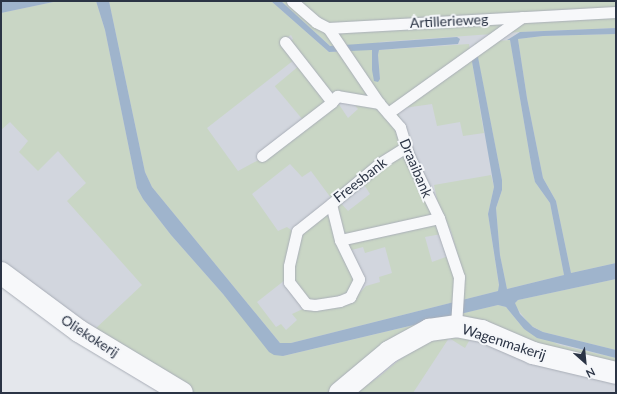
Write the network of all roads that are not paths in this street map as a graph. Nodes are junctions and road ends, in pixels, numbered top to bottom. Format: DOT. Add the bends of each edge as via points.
graph roads {
  1 [pos="292,1"];
  2 [pos="616,12"];
  3 [pos="522,17"];
  4 [pos="328,28"];
  5 [pos="285,42"];
  6 [pos="332,102"];
  7 [pos="380,103"];
  8 [pos="388,113"];
  9 [pos="406,147"];
  10 [pos="262,156"];
  11 [pos="330,204"];
  12 [pos="439,218"];
  13 [pos="340,240"];
  14 [pos="1,273"];
  15 [pos="456,324"];
  16 [pos="616,373"];
  17 [pos="182,393"];
  18 [pos="340,393"];
  1 -- 4 [label="lane" via="316,22"];
  2 -- 3 [label="lane, Artillerieweg"];
  3 -- 4 [label="lane, Artillerieweg"];
  3 -- 8 [label="lane"];
  4 -- 7 [label="lane, Draaibank"];
  5 -- 6 [label="lane"];
  6 -- 7 [label="lane" via="337,96"];
  6 -- 10 [label="lane"];
  7 -- 8 [label="lane, Draaibank"];
  8 -- 9 [label="lane, Draaibank" via="400,127"];
  9 -- 11 [label="lane, Freesbank" via="379,164"];
  9 -- 12 [label="lane, Draaibank"];
  11 -- 13 [label="lane, Freesbank"];
  11 -- 13 [label="lane, Freesbank" via="297,232 288,282 306,304 315,305 350,297 358,279"];
  12 -- 13 [label="lane"];
  12 -- 15 [label="lane, Draaibank" via="459,277"];
  14 -- 17 [label="street, Oliekokerij" via="79,330"];
  15 -- 16 [label="street, Wagenmakerij" via="482,331 533,353"];
  15 -- 18 [label="street, Wagenmakerij" via="429,330 389,352"];
}
